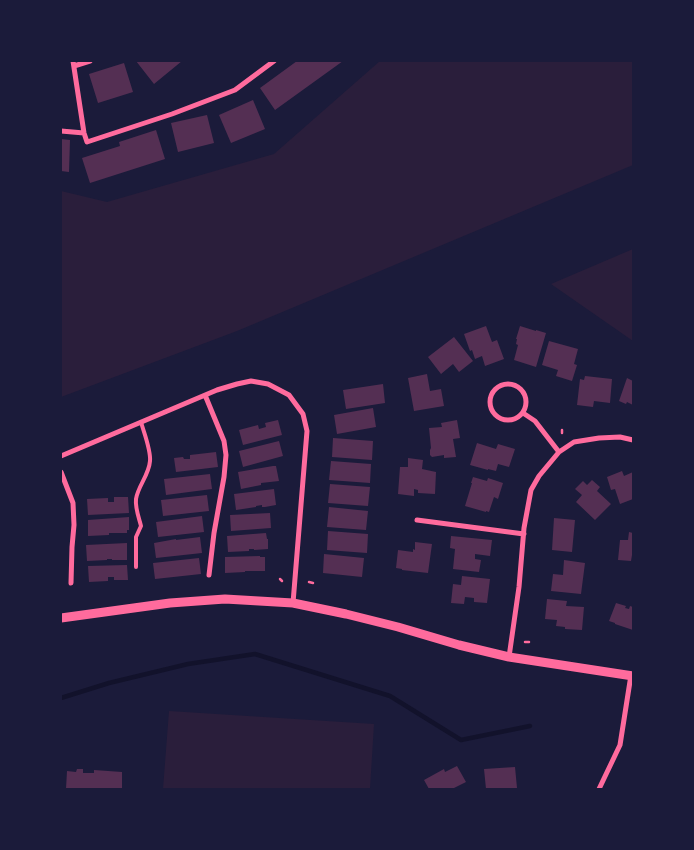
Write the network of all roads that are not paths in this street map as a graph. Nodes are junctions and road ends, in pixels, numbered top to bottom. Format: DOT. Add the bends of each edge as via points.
graph roads {
  1 [pos="90,61"];
  2 [pos="274,61"];
  3 [pos="74,64"];
  4 [pos="61,131"];
  5 [pos="84,133"];
  6 [pos="205,395"];
  7 [pos="523,413"];
  8 [pos="141,422"];
  9 [pos="633,440"];
  10 [pos="559,452"];
  11 [pos="61,456"];
  12 [pos="61,472"];
  13 [pos="417,520"];
  14 [pos="524,534"];
  15 [pos="136,567"];
  16 [pos="209,575"];
  17 [pos="71,583"];
  18 [pos="293,603"];
  19 [pos="61,618"];
  20 [pos="509,656"];
  21 [pos="632,676"];
  22 [pos="599,789"];
  1 -- 3 [label="street"];
  2 -- 5 [label="street" via="235,90 172,114 86,142"];
  3 -- 5 [label="street"];
  4 -- 5 [label="street"];
  6 -- 8 [label="street"];
  6 -- 16 [label="street" via="226,454"];
  6 -- 18 [label="street" via="251,381 268,384 289,395 303,414 307,431"];
  7 -- 7 [label="street" via="526,400 516,385 503,384 492,392 489,404 500,419 512,420"];
  7 -- 10 [label="street" via="535,421"];
  8 -- 11 [label="street"];
  8 -- 15 [label="lane" via="150,462 136,498 141,526 136,537"];
  9 -- 10 [label="street" via="620,437 574,442"];
  10 -- 14 [label="street" via="531,490"];
  12 -- 17 [label="street" via="73,502"];
  13 -- 14 [label="street"];
  14 -- 20 [label="street"];
  18 -- 19 [label="street" via="225,599"];
  18 -- 20 [label="street"];
  20 -- 21 [label="street"];
  21 -- 22 [label="street" via="620,745"];
}
